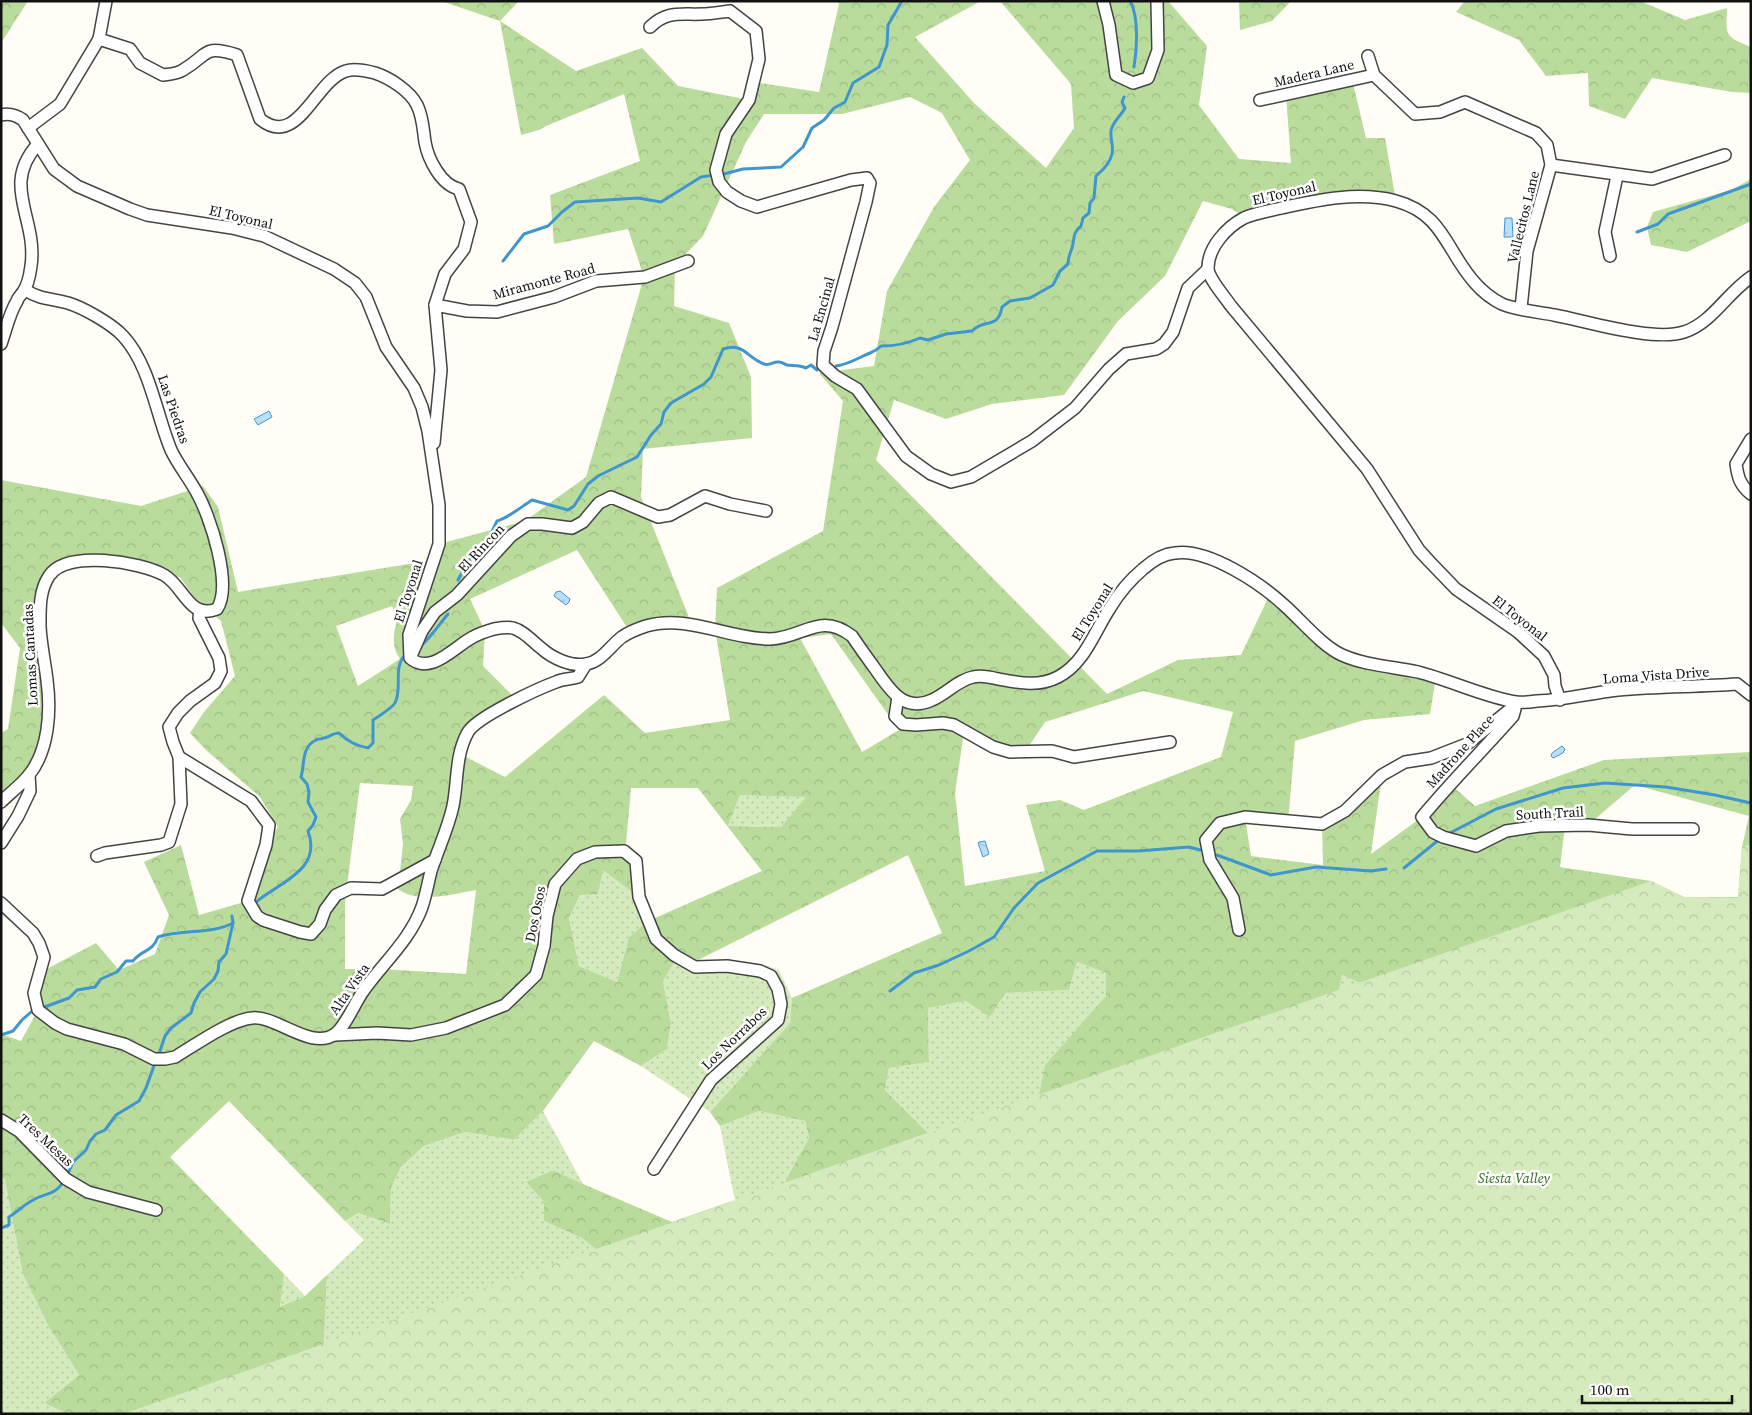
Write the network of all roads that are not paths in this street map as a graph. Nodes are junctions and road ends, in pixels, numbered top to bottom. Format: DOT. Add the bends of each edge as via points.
graph roads {
  1 [pos="106,1"];
  2 [pos="1103,1"];
  3 [pos="1157,1"];
  4 [pos="650,27"];
  5 [pos="99,39"];
  6 [pos="1368,56"];
  7 [pos="1374,75"];
  8 [pos="1260,100"];
  9 [pos="1,116"];
  10 [pos="28,128"];
  11 [pos="38,144"];
  12 [pos="1725,155"];
  13 [pos="1551,165"];
  14 [pos="1617,176"];
  15 [pos="1610,256"];
  16 [pos="688,261"];
  17 [pos="1207,270"];
  18 [pos="1751,277"];
  19 [pos="25,290"];
  20 [pos="435,305"];
  21 [pos="1521,308"];
  22 [pos="1,344"];
  23 [pos="1751,439"];
  24 [pos="432,458"];
  25 [pos="1751,494"];
  26 [pos="766,510"];
  27 [pos="200,610"];
  28 [pos="410,658"];
  29 [pos="586,664"];
  30 [pos="1751,695"];
  31 [pos="898,697"];
  32 [pos="1560,700"];
  33 [pos="1518,703"];
  34 [pos="1170,742"];
  35 [pos="179,757"];
  36 [pos="29,775"];
  37 [pos="1,802"];
  38 [pos="1422,817"];
  39 [pos="1693,829"];
  40 [pos="1,843"];
  41 [pos="97,856"];
  42 [pos="436,860"];
  43 [pos="1,903"];
  44 [pos="1239,930"];
  45 [pos="771,976"];
  46 [pos="335,1034"];
  47 [pos="1,1120"];
  48 [pos="654,1169"];
  49 [pos="156,1210"];
  1 -- 5 [label="street"];
  2 -- 3 [label="street" via="1116,75 1132,83 1148,78 1158,50"];
  4 -- 17 [label="street, La Encinal" via="657,20 674,14 730,11 756,30 759,59 749,100 726,134 716,170 719,182 727,192 757,207 867,178 870,183 866,202 824,351 823,365 857,390 906,456 931,474 951,482 971,477 1032,440 1075,408 1126,354 1156,349 1164,344 1173,332 1188,288"];
  5 -- 10 [label="street" via="60,104"];
  5 -- 20 [label="street" via="130,49 140,63 163,75 184,70 211,51 221,50 237,55 260,119 277,127 288,125 301,116 332,79 347,70 374,73 402,89 413,99 422,117 425,144 433,165 452,188 459,189 470,222 464,249 445,274"];
  6 -- 7 [label="street, Vallecitos Lane"];
  7 -- 8 [label="street, Madera Lane"];
  7 -- 13 [label="street, Vallecitos Lane" via="1415,114 1440,112 1465,102 1536,132 1546,145"];
  9 -- 10 [label="street, El Toyonal" via="17,115"];
  10 -- 11 [label="street, El Toyonal"];
  11 -- 19 [label="street" via="26,157 18,181 32,247"];
  11 -- 24 [label="street, El Toyonal" via="54,169 63,176 119,205 147,214 264,236 334,269 355,283 366,297 386,347 414,388 422,407"];
  12 -- 14 [label="street" via="1652,179"];
  13 -- 14 [label="street"];
  13 -- 21 [label="street, Vallecitos Lane" via="1527,251"];
  14 -- 15 [label="street" via="1605,232"];
  16 -- 20 [label="street, Miramonte Road" via="644,277 596,281 554,297 497,312"];
  17 -- 21 [label="street, El Toyonal" via="1210,254 1218,240 1245,218 1327,198 1384,199 1416,208 1432,220 1475,282 1501,303"];
  17 -- 32 [label="street, El Toyonal" via="1231,306 1367,469 1419,550 1456,589 1518,632 1544,656 1554,675"];
  18 -- 21 [label="street, El Toyonal" via="1698,325 1678,333 1624,330"];
  19 -- 22 [label="street" via="17,300"];
  19 -- 27 [label="street, Las Piedras" via="37,297 68,303 101,320 125,337 138,356 172,452 202,502 217,547 223,596 217,609"];
  20 -- 24 [label="street" via="441,370"];
  23 -- 25 [label="street" via="1736,464 1738,481"];
  24 -- 28 [label="street, El Toyonal" via="439,505 439,544 409,635"];
  26 -- 28 [label="street, El Rincon" via="705,496 670,515 658,516 610,497 572,528 528,524 511,536 457,595 435,612"];
  27 -- 35 [label="street" via="199,618 219,658 221,671 215,683 190,701 169,727"];
  27 -- 36 [label="street, Lomas Cantadas" via="193,607 166,576 151,568 109,561 81,561 58,567 50,574 40,609 48,683 48,719 40,757"];
  28 -- 29 [label="street" via="416,663 430,663 485,631 513,628 559,660"];
  29 -- 31 [label="street" via="597,660 621,637 648,626 692,625 769,639 827,624 852,636 888,688"];
  29 -- 42 [label="street, Alta Vista" via="578,678 558,681 498,709 469,730 458,759 454,805"];
  30 -- 32 [label="street, Loma Vista Drive" via="1737,684 1618,690"];
  31 -- 33 [label="street, El Toyonal" via="912,704 923,704 974,676 1020,684 1040,684 1056,678 1068,671 1086,651 1110,607 1135,575 1159,557 1179,552 1209,558 1261,587 1337,653 1436,677"];
  31 -- 34 [label="street" via="895,716 903,724 943,722 1010,752 1052,751 1074,757"];
  32 -- 33 [label="street, El Toyonal"];
  33 -- 38 [label="street, Madrone Place" via="1513,716"];
  33 -- 44 [label="street" via="1467,744 1431,758 1405,762 1382,775 1345,811 1322,824 1245,817 1220,823 1206,840 1210,860 1232,898"];
  35 -- 41 [label="street" via="181,804 169,842"];
  35 -- 42 [label="street" via="251,801 269,825 248,901 263,920 311,934 336,895 351,888 382,889"];
  36 -- 37 [label="street, Lomas Cantadas"];
  36 -- 40 [label="street" via="30,791"];
  38 -- 39 [label="street, South Trail" via="1433,832 1476,846 1506,831 1539,826"];
  42 -- 46 [label="street, Alta Vista" via="411,933 363,991"];
  43 -- 46 [label="street, Alta Vista" via="39,942 44,957 34,993 38,1010 68,1029 124,1044 154,1059 175,1057 229,1026 252,1018 269,1020 295,1033 321,1038"];
  45 -- 46 [label="street, Dos Osos" via="727,966 695,967 674,955 656,939 638,897 636,861 624,851 595,852 577,859 555,884 536,975 504,1005 446,1028 411,1035"];
  45 -- 48 [label="street, Los Norrabos" via="781,1004 778,1020 711,1080"];
  47 -- 49 [label="street, Tres Mesas" via="19,1131 66,1179 88,1192"];
}
